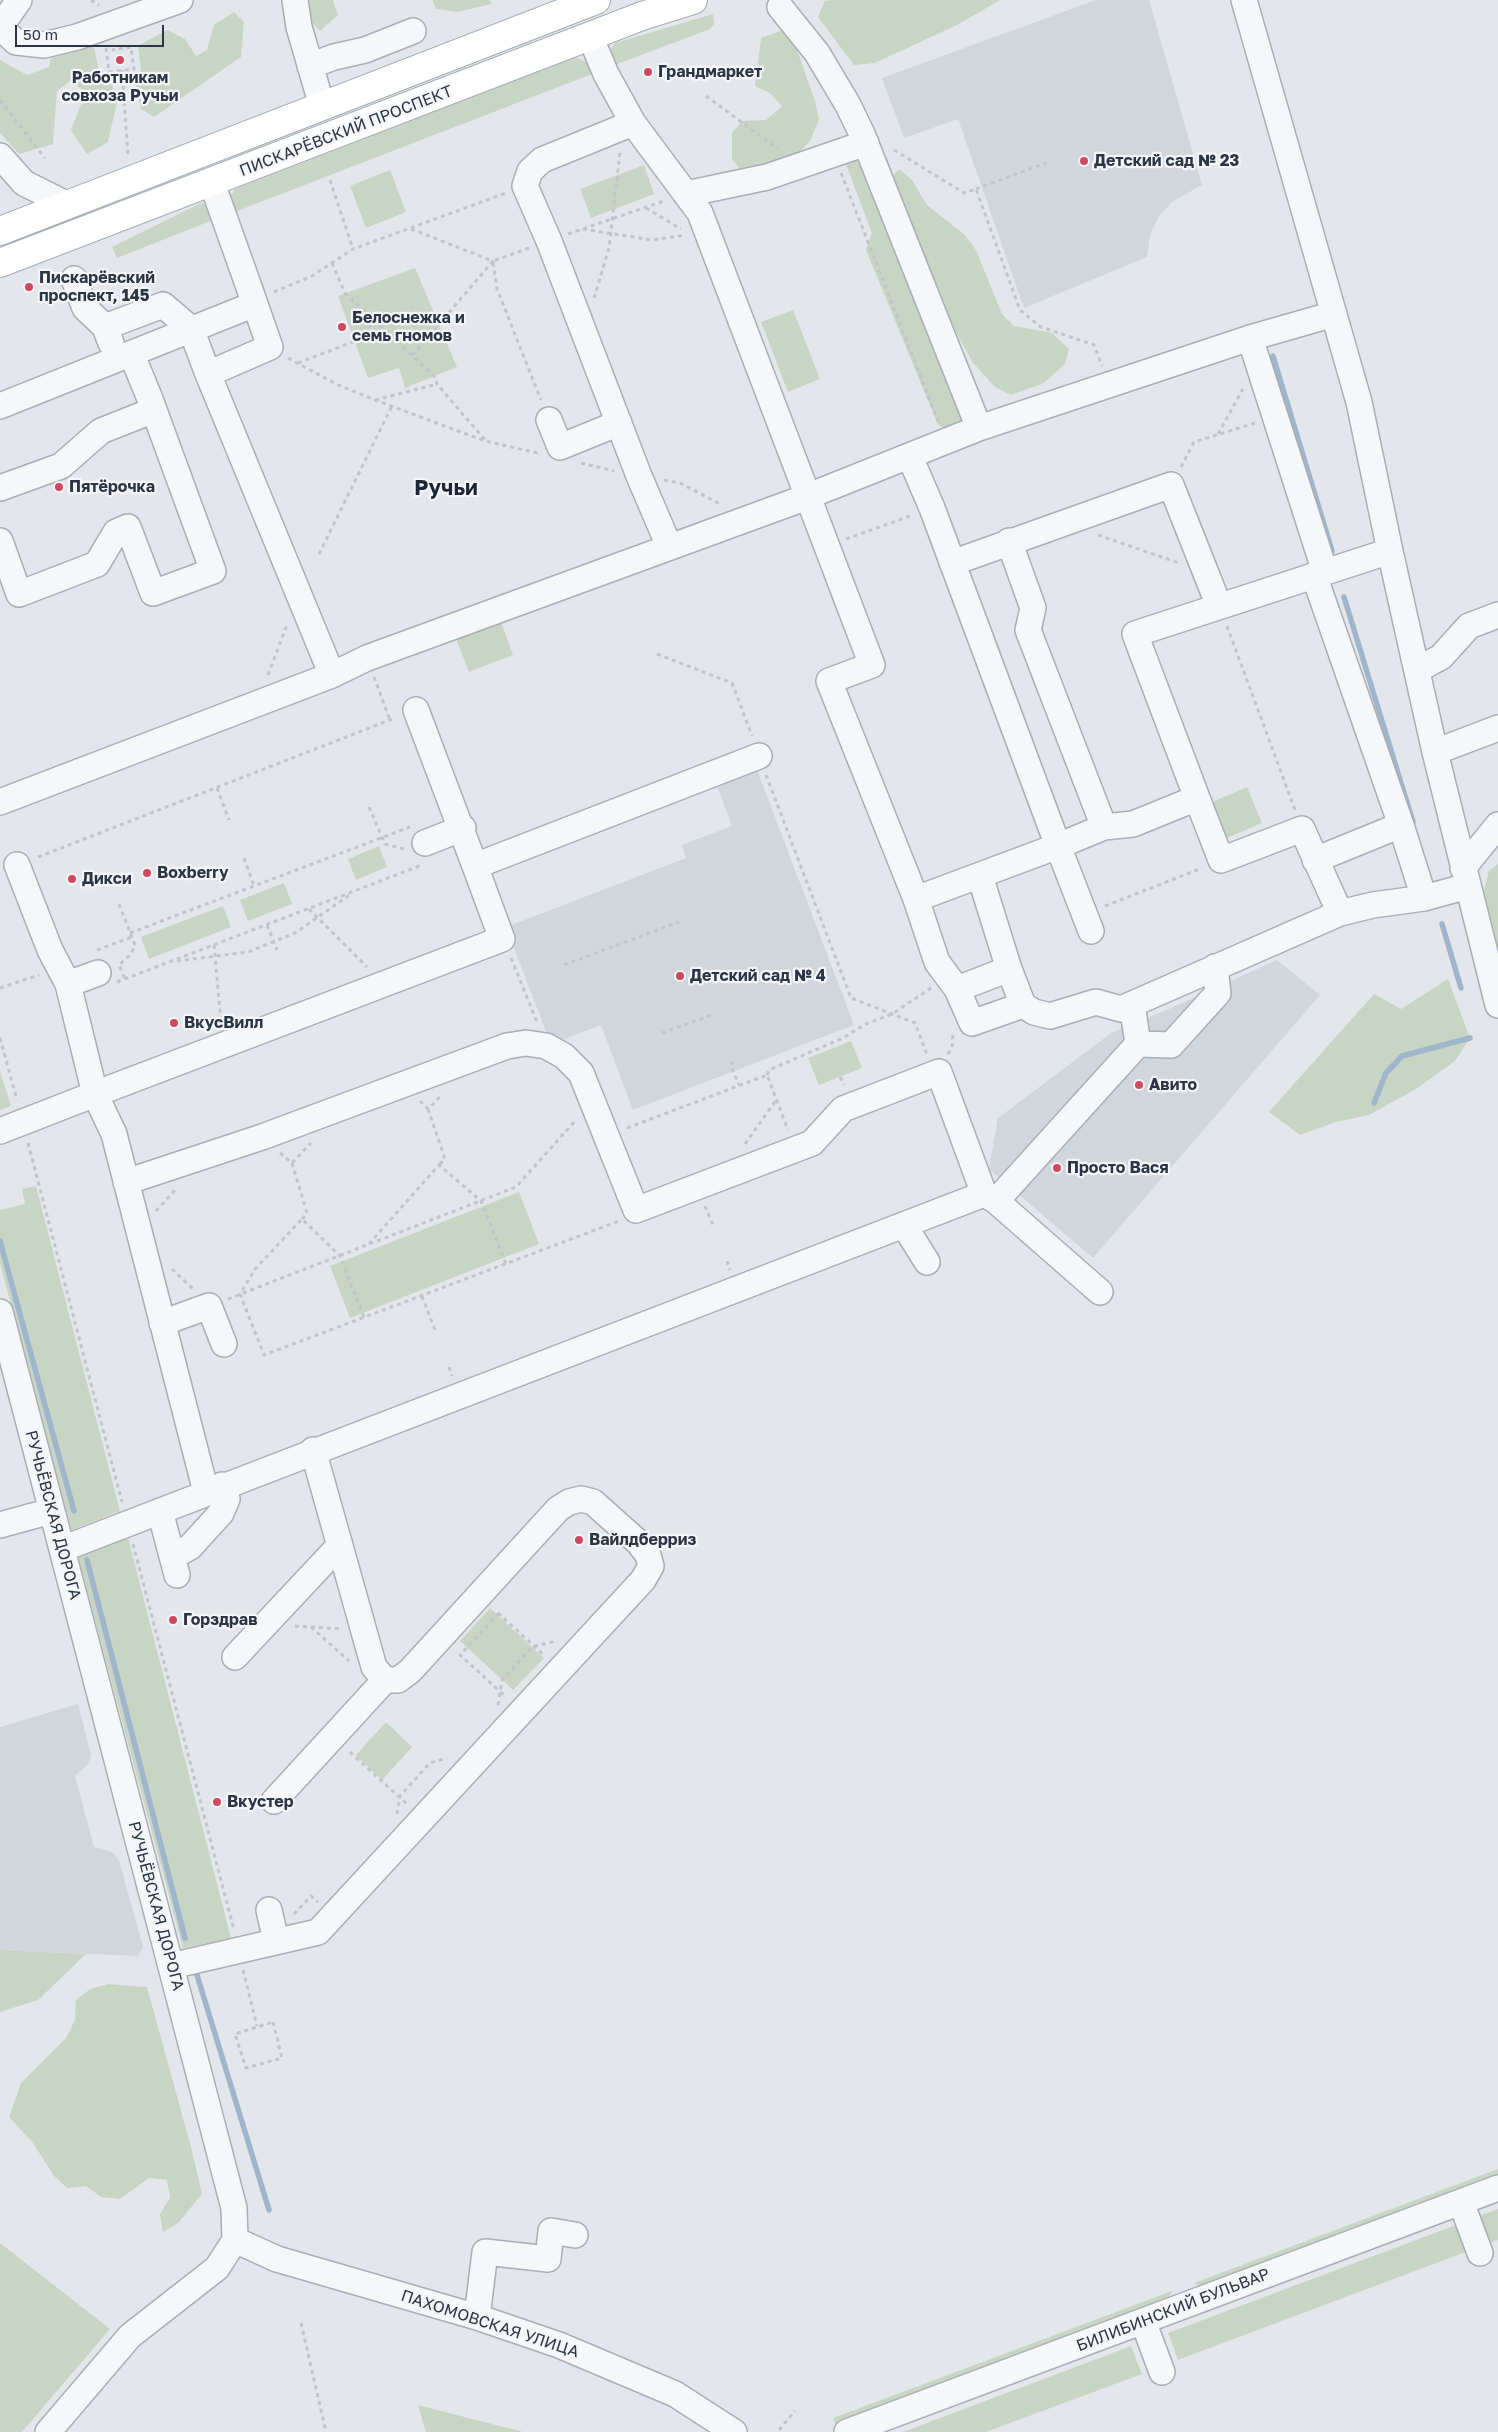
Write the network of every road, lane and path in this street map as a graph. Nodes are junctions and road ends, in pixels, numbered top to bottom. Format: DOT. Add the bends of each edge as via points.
graph roads {
  1 [pos="19,0"];
  2 [pos="180,0"];
  3 [pos="295,0"];
  4 [pos="596,0"];
  5 [pos="693,0"];
  6 [pos="1244,0"];
  7 [pos="780,7"];
  8 [pos="413,31"];
  9 [pos="590,36"];
  10 [pos="310,66"];
  11 [pos="122,70"];
  12 [pos="706,96"];
  13 [pos="0,100"];
  14 [pos="322,106"];
  15 [pos="628,125"];
  16 [pos="864,138"];
  17 [pos="834,154"];
  18 [pos="0,156"];
  19 [pos="128,156"];
  20 [pos="45,158"];
  21 [pos="1046,163"];
  22 [pos="800,166"];
  23 [pos="330,180"];
  24 [pos="212,183"];
  25 [pos="525,186"];
  26 [pos="976,189"];
  27 [pos="686,194"];
  28 [pos="68,205"];
  29 [pos="645,208"];
  30 [pos="612,218"];
  31 [pos="411,228"];
  32 [pos="582,229"];
  33 [pos="0,231"];
  34 [pos="611,234"];
  35 [pos="549,241"];
  36 [pos="353,248"];
  37 [pos="493,260"];
  38 [pos="0,263"];
  39 [pos="332,263"];
  40 [pos="74,279"];
  41 [pos="255,304"];
  42 [pos="576,311"];
  43 [pos="1334,314"];
  44 [pos="375,321"];
  45 [pos="105,328"];
  46 [pos="191,329"];
  47 [pos="1250,338"];
  48 [pos="270,347"];
  49 [pos="412,356"];
  50 [pos="124,358"];
  51 [pos="1258,362"];
  52 [pos="297,363"];
  53 [pos="208,374"];
  54 [pos="437,384"];
  55 [pos="1109,384"];
  56 [pos="375,400"];
  57 [pos="0,406"];
  58 [pos="392,406"];
  59 [pos="154,410"];
  60 [pos="1275,417"];
  61 [pos="549,420"];
  62 [pos="619,423"];
  63 [pos="979,428"];
  64 [pos="1218,435"];
  65 [pos="485,441"];
  66 [pos="946,442"];
  67 [pos="543,454"];
  68 [pos="910,457"];
  69 [pos="572,461"];
  70 [pos="639,476"];
  71 [pos="1171,485"];
  72 [pos="0,488"];
  73 [pos="808,495"];
  74 [pos="932,508"];
  75 [pos="747,518"];
  76 [pos="1062,522"];
  77 [pos="0,541"];
  78 [pos="1009,541"];
  79 [pos="669,546"];
  80 [pos="827,546"];
  81 [pos="1390,551"];
  82 [pos="319,554"];
  83 [pos="952,563"];
  84 [pos="1206,573"];
  85 [pos="1320,574"];
  86 [pos="299,594"];
  87 [pos="1219,606"];
  88 [pos="1498,614"];
  89 [pos="657,654"];
  90 [pos="367,658"];
  91 [pos="1417,670"];
  92 [pos="332,675"];
  93 [pos="258,703"];
  94 [pos="416,710"];
  95 [pos="390,720"];
  96 [pos="1498,728"];
  97 [pos="1435,752"];
  98 [pos="759,756"];
  99 [pos="217,788"];
  100 [pos="1197,798"];
  101 [pos="0,802"];
  102 [pos="369,807"];
  103 [pos="229,820"];
  104 [pos="1401,825"];
  105 [pos="1498,825"];
  106 [pos="1104,827"];
  107 [pos="463,828"];
  108 [pos="1302,830"];
  109 [pos="381,838"];
  110 [pos="1058,846"];
  111 [pos="416,848"];
  112 [pos="244,858"];
  113 [pos="1221,860"];
  114 [pos="1315,860"];
  115 [pos="17,865"];
  116 [pos="475,866"];
  117 [pos="414,868"];
  118 [pos="980,876"];
  119 [pos="1465,877"];
  120 [pos="254,886"];
  121 [pos="356,890"];
  122 [pos="1424,898"];
  123 [pos="916,900"];
  124 [pos="119,904"];
  125 [pos="309,909"];
  126 [pos="1340,913"];
  127 [pos="318,917"];
  128 [pos="680,922"];
  129 [pos="1087,923"];
  130 [pos="267,925"];
  131 [pos="130,933"];
  132 [pos="502,939"];
  133 [pos="274,942"];
  134 [pos="214,945"];
  135 [pos="277,950"];
  136 [pos="215,956"];
  137 [pos="171,962"];
  138 [pos="564,965"];
  139 [pos="1215,967"];
  140 [pos="1009,969"];
  141 [pos="64,975"];
  142 [pos="107,978"];
  143 [pos="125,979"];
  144 [pos="953,983"];
  145 [pos="384,984"];
  146 [pos="0,988"];
  147 [pos="1023,1004"];
  148 [pos="1132,1004"];
  149 [pos="1498,1005"];
  150 [pos="714,1014"];
  151 [pos="892,1014"];
  152 [pos="662,1033"];
  153 [pos="1138,1044"];
  154 [pos="222,1046"];
  155 [pos="546,1046"];
  156 [pos="733,1061"];
  157 [pos="939,1072"];
  158 [pos="767,1075"];
  159 [pos="739,1086"];
  160 [pos="96,1094"];
  161 [pos="777,1099"];
  162 [pos="593,1101"];
  163 [pos="428,1109"];
  164 [pos="0,1131"];
  165 [pos="608,1136"];
  166 [pos="744,1146"];
  167 [pos="796,1150"];
  168 [pos="292,1163"];
  169 [pos="439,1165"];
  170 [pos="126,1182"];
  171 [pos="182,1183"];
  172 [pos="990,1198"];
  173 [pos="481,1201"];
  174 [pos="636,1210"];
  175 [pos="302,1219"];
  176 [pos="904,1225"];
  177 [pos="139,1230"];
  178 [pos="368,1244"];
  179 [pos="340,1256"];
  180 [pos="926,1262"];
  181 [pos="506,1264"];
  182 [pos="169,1266"];
  183 [pos="1100,1292"];
  184 [pos="240,1294"];
  185 [pos="422,1296"];
  186 [pos="209,1306"];
  187 [pos="0,1312"];
  188 [pos="364,1317"];
  189 [pos="162,1323"];
  190 [pos="435,1330"];
  191 [pos="224,1344"];
  192 [pos="313,1450"];
  193 [pos="214,1489"];
  194 [pos="51,1511"];
  195 [pos="160,1511"];
  196 [pos="0,1526"];
  197 [pos="340,1545"];
  198 [pos="62,1548"];
  199 [pos="479,1595"];
  200 [pos="499,1613"];
  201 [pos="267,1623"];
  202 [pos="311,1627"];
  203 [pos="364,1631"];
  204 [pos="532,1647"];
  205 [pos="235,1657"];
  206 [pos="355,1667"];
  207 [pos="560,1670"];
  208 [pos="385,1680"];
  209 [pos="502,1680"];
  210 [pos="522,1712"];
  211 [pos="333,1737"];
  212 [pos="430,1763"];
  213 [pos="400,1796"];
  214 [pos="274,1801"];
  215 [pos="423,1819"];
  216 [pos="269,1910"];
  217 [pos="276,1941"];
  218 [pos="171,1966"];
  219 [pos="257,2026"];
  220 [pos="1498,2188"];
  221 [pos="1461,2202"];
  222 [pos="575,2235"];
  223 [pos="235,2240"];
  224 [pos="1480,2253"];
  225 [pos="476,2317"];
  226 [pos="1143,2321"];
  227 [pos="301,2323"];
  228 [pos="1162,2372"];
  229 [pos="795,2410"];
  230 [pos="780,2430"];
  231 [pos="48,2432"];
  232 [pos="326,2432"];
  233 [pos="734,2432"];
  234 [pos="847,2432"];
  1 -- 2 [label="street" via="2,29 16,42 44,45"];
  3 -- 10 [label="street"];
  4 -- 14 [label="main road, ПИСКАРЁВСКИЙ ПРОСПЕКТ"];
  5 -- 9 [label="main road, ПИСКАРЁВСКИЙ ПРОСПЕКТ"];
  6 -- 43 [label="street"];
  7 -- 16 [label="street" via="817,53"];
  8 -- 10 [label="street" via="366,50"];
  9 -- 15 [label="street"];
  9 -- 24 [label="main road, ПИСКАРЁВСКИЙ ПРОСПЕКТ"];
  10 -- 14 [label="street"];
  11 -- 11 [label="path" via="109,72 106,51 131,47 134,69"];
  11 -- 19 [label="path"];
  12 -- 22 [label="path"];
  13 -- 20 [label="path"];
  14 -- 28 [label="main road, ПИСКАРЁВСКИЙ ПРОСПЕКТ"];
  15 -- 25 [label="street" via="542,160 530,171"];
  15 -- 27 [label="street"];
  15 -- 30 [label="path"];
  16 -- 17 [label="street"];
  16 -- 26 [label="path" via="872,138 964,193"];
  16 -- 63 [label="street"];
  17 -- 22 [label="street"];
  17 -- 66 [label="path"];
  18 -- 28 [label="street" via="24,183"];
  21 -- 26 [label="path"];
  22 -- 27 [label="street" via="767,177"];
  23 -- 36 [label="path"];
  24 -- 38 [label="main road, ПИСКАРЁВСКИЙ ПРОСПЕКТ"];
  24 -- 41 [label="street"];
  25 -- 31 [label="path"];
  25 -- 35 [label="street"];
  26 -- 55 [label="path" via="1020,310 1041,327 1094,345"];
  27 -- 29 [label="path"];
  27 -- 73 [label="street" via="700,213"];
  28 -- 33 [label="main road, ПИСКАРЁВСКИЙ ПРОСПЕКТ"];
  29 -- 30 [label="path"];
  29 -- 34 [label="path" via="690,234 652,240"];
  30 -- 32 [label="path"];
  30 -- 34 [label="path"];
  31 -- 36 [label="path"];
  31 -- 37 [label="path"];
  32 -- 34 [label="path"];
  32 -- 35 [label="path"];
  34 -- 42 [label="path" via="596,295"];
  35 -- 37 [label="path"];
  35 -- 42 [label="street"];
  36 -- 39 [label="path"];
  37 -- 49 [label="path"];
  37 -- 61 [label="path" via="497,289"];
  39 -- 41 [label="path" via="312,276 262,297"];
  39 -- 44 [label="path" via="345,293"];
  40 -- 45 [label="street" via="85,308"];
  41 -- 46 [label="street"];
  41 -- 48 [label="street"];
  42 -- 62 [label="street"];
  43 -- 47 [label="street"];
  43 -- 81 [label="street" via="1359,402"];
  44 -- 49 [label="path"];
  44 -- 52 [label="path" via="355,341"];
  45 -- 46 [label="street" via="163,305"];
  45 -- 50 [label="street"];
  46 -- 50 [label="street"];
  46 -- 53 [label="street"];
  47 -- 51 [label="street"];
  47 -- 55 [label="street"];
  48 -- 52 [label="path"];
  48 -- 53 [label="street"];
  49 -- 54 [label="path" via="434,376"];
  50 -- 57 [label="street"];
  50 -- 59 [label="street"];
  51 -- 60 [label="street"];
  51 -- 64 [label="path"];
  52 -- 56 [label="path"];
  53 -- 86 [label="street"];
  54 -- 56 [label="path"];
  54 -- 65 [label="path"];
  55 -- 63 [label="street"];
  56 -- 58 [label="path"];
  58 -- 65 [label="path"];
  58 -- 82 [label="path"];
  59 -- 72 [label="street" via="101,431 61,466"];
  59 -- 77 [label="street" via="213,571 153,593 128,527 116,532 97,564 19,594"];
  60 -- 64 [label="path"];
  60 -- 85 [label="street"];
  61 -- 62 [label="street" via="560,447"];
  62 -- 70 [label="street"];
  63 -- 66 [label="street"];
  64 -- 71 [label="path" via="1194,442"];
  65 -- 67 [label="path"];
  66 -- 68 [label="street"];
  68 -- 73 [label="street"];
  68 -- 74 [label="street"];
  69 -- 70 [label="path"];
  70 -- 75 [label="path" via="680,483"];
  70 -- 79 [label="street"];
  71 -- 76 [label="street"];
  71 -- 84 [label="street"];
  73 -- 75 [label="street"];
  73 -- 80 [label="street"];
  74 -- 80 [label="path"];
  74 -- 83 [label="street"];
  75 -- 79 [label="street"];
  76 -- 78 [label="street"];
  76 -- 84 [label="path"];
  78 -- 83 [label="street"];
  78 -- 106 [label="street" via="1033,608 1028,630"];
  79 -- 90 [label="street"];
  80 -- 123 [label="street" via="872,665 829,681"];
  81 -- 85 [label="street"];
  81 -- 91 [label="street"];
  83 -- 110 [label="street"];
  84 -- 87 [label="street"];
  85 -- 87 [label="street"];
  85 -- 104 [label="street"];
  86 -- 92 [label="street"];
  86 -- 93 [label="path"];
  87 -- 100 [label="street" via="1135,634"];
  87 -- 108 [label="path"];
  88 -- 91 [label="street" via="1469,626 1441,657"];
  89 -- 98 [label="path" via="732,683"];
  90 -- 92 [label="street"];
  90 -- 95 [label="path"];
  91 -- 97 [label="street"];
  92 -- 93 [label="street"];
  93 -- 101 [label="street"];
  94 -- 95 [label="path"];
  94 -- 107 [label="street"];
  95 -- 99 [label="path"];
  96 -- 97 [label="street"];
  97 -- 119 [label="street"];
  98 -- 116 [label="street"];
  98 -- 151 [label="path" via="851,998"];
  99 -- 103 [label="path"];
  99 -- 115 [label="path"];
  100 -- 106 [label="street" via="1133,824"];
  100 -- 113 [label="street"];
  102 -- 109 [label="path"];
  104 -- 114 [label="street"];
  104 -- 122 [label="street"];
  105 -- 119 [label="street"];
  106 -- 110 [label="street"];
  107 -- 111 [label="street"];
  107 -- 116 [label="street"];
  108 -- 113 [label="street"];
  108 -- 114 [label="street"];
  109 -- 111 [label="path"];
  109 -- 111 [label="path" via="391,847"];
  109 -- 120 [label="path"];
  110 -- 118 [label="street"];
  110 -- 129 [label="street"];
  111 -- 117 [label="path"];
  111 -- 117 [label="path"];
  112 -- 120 [label="path"];
  113 -- 129 [label="path"];
  114 -- 126 [label="street"];
  115 -- 141 [label="street" via="50,950"];
  116 -- 132 [label="street"];
  117 -- 121 [label="path"];
  118 -- 123 [label="street"];
  118 -- 140 [label="street"];
  119 -- 122 [label="street"];
  119 -- 149 [label="street"];
  120 -- 131 [label="path"];
  121 -- 125 [label="path"];
  121 -- 127 [label="path"];
  122 -- 126 [label="street"];
  123 -- 144 [label="street" via="937,962"];
  124 -- 131 [label="path"];
  125 -- 127 [label="path"];
  125 -- 130 [label="path"];
  126 -- 139 [label="street"];
  127 -- 133 [label="path" via="295,933"];
  127 -- 145 [label="path"];
  128 -- 138 [label="path"];
  130 -- 133 [label="path"];
  130 -- 134 [label="path"];
  131 -- 143 [label="path" via="135,945 119,965"];
  132 -- 145 [label="street"];
  132 -- 155 [label="path"];
  133 -- 135 [label="path"];
  133 -- 136 [label="path" via="248,952"];
  134 -- 136 [label="path"];
  134 -- 137 [label="path"];
  136 -- 137 [label="path"];
  136 -- 154 [label="path"];
  137 -- 143 [label="path"];
  139 -- 148 [label="street"];
  139 -- 153 [label="street" via="1218,993 1171,1045"];
  140 -- 144 [label="street"];
  140 -- 147 [label="street"];
  141 -- 142 [label="street"];
  141 -- 146 [label="path"];
  141 -- 160 [label="street"];
  142 -- 143 [label="path"];
  144 -- 147 [label="street" via="972,1023"];
  144 -- 151 [label="path"];
  145 -- 154 [label="street"];
  147 -- 148 [label="street" via="1034,1012 1050,1016 1096,1002 1121,1009"];
  148 -- 153 [label="street"];
  150 -- 152 [label="path"];
  151 -- 157 [label="path" via="915,1023 930,1064"];
  151 -- 158 [label="path" via="769,1070"];
  153 -- 172 [label="street"];
  154 -- 160 [label="street"];
  155 -- 162 [label="street" via="564,1056 581,1073"];
  155 -- 170 [label="street" via="526,1043 507,1046 290,1128"];
  156 -- 159 [label="path" via="731,1066"];
  157 -- 167 [label="street" via="843,1109 812,1143"];
  157 -- 172 [label="street"];
  158 -- 159 [label="path"];
  158 -- 161 [label="path"];
  159 -- 165 [label="path"];
  160 -- 164 [label="street"];
  160 -- 170 [label="street" via="114,1134"];
  161 -- 166 [label="path"];
  161 -- 167 [label="path"];
  162 -- 165 [label="street"];
  162 -- 173 [label="path" via="516,1187"];
  163 -- 169 [label="path" via="445,1159"];
  165 -- 174 [label="street"];
  167 -- 174 [label="street"];
  168 -- 175 [label="path" via="307,1213"];
  169 -- 173 [label="path"];
  169 -- 178 [label="path"];
  170 -- 177 [label="street"];
  171 -- 177 [label="path"];
  172 -- 176 [label="street"];
  172 -- 183 [label="street"];
  173 -- 178 [label="path"];
  173 -- 181 [label="path"];
  174 -- 181 [label="path" via="627,1218"];
  175 -- 179 [label="path"];
  175 -- 184 [label="path" via="255,1269"];
  176 -- 180 [label="street"];
  176 -- 192 [label="street"];
  177 -- 189 [label="street"];
  178 -- 179 [label="path"];
  179 -- 184 [label="path"];
  179 -- 188 [label="path"];
  181 -- 185 [label="path"];
  182 -- 186 [label="path"];
  184 -- 186 [label="path"];
  184 -- 188 [label="path" via="264,1355"];
  185 -- 188 [label="path"];
  185 -- 190 [label="path"];
  186 -- 189 [label="street"];
  186 -- 191 [label="street"];
  187 -- 194 [label="street, РУЧЬЁВСКАЯ ДОРОГА"];
  189 -- 193 [label="street"];
  192 -- 193 [label="street"];
  192 -- 197 [label="street"];
  193 -- 195 [label="street"];
  193 -- 195 [label="street" via="227,1500 221,1513 175,1566"];
  194 -- 196 [label="street"];
  194 -- 198 [label="street, РУЧЬЁВСКАЯ ДОРОГА"];
  195 -- 198 [label="street"];
  197 -- 201 [label="street"];
  197 -- 203 [label="street"];
  198 -- 218 [label="street, РУЧЬЁВСКАЯ ДОРОГА"];
  199 -- 200 [label="path"];
  199 -- 207 [label="street" via="568,1502 581,1499 594,1502 626,1531 648,1555 651,1566 644,1580"];
  199 -- 208 [label="street" via="410,1671 398,1680"];
  200 -- 207 [label="path"];
  200 -- 210 [label="path" via="460,1655"];
  201 -- 202 [label="path"];
  201 -- 205 [label="street"];
  202 -- 203 [label="path"];
  202 -- 206 [label="path"];
  203 -- 208 [label="street" via="374,1667"];
  204 -- 209 [label="path"];
  207 -- 210 [label="street"];
  208 -- 211 [label="street"];
  210 -- 215 [label="street"];
  211 -- 214 [label="street"];
  211 -- 215 [label="path"];
  212 -- 213 [label="path"];
  215 -- 217 [label="street" via="318,1932"];
  216 -- 217 [label="street"];
  217 -- 218 [label="street"];
  218 -- 223 [label="street, РУЧЬЁВСКАЯ ДОРОГА" via="229,2181"];
  219 -- 219 [label="path" via="235,2034 246,2068 282,2058 273,2022"];
  220 -- 221 [label="street, БИЛИБИНСКИЙ БУЛЬВАР"];
  221 -- 224 [label="street"];
  221 -- 226 [label="street, БИЛИБИНСКИЙ БУЛЬВАР"];
  222 -- 225 [label="street" via="551,2231 548,2259 485,2252"];
  223 -- 225 [label="street, ПАХОМОВСКАЯ УЛИЦА" via="277,2259"];
  223 -- 231 [label="street" via="217,2268 130,2336"];
  225 -- 233 [label="street, ПАХОМОВСКАЯ УЛИЦА" via="618,2368 676,2394"];
  226 -- 228 [label="street"];
  226 -- 234 [label="street, БИЛИБИНСКИЙ БУЛЬВАР"];
  227 -- 232 [label="path"];
  229 -- 230 [label="path"];
}
